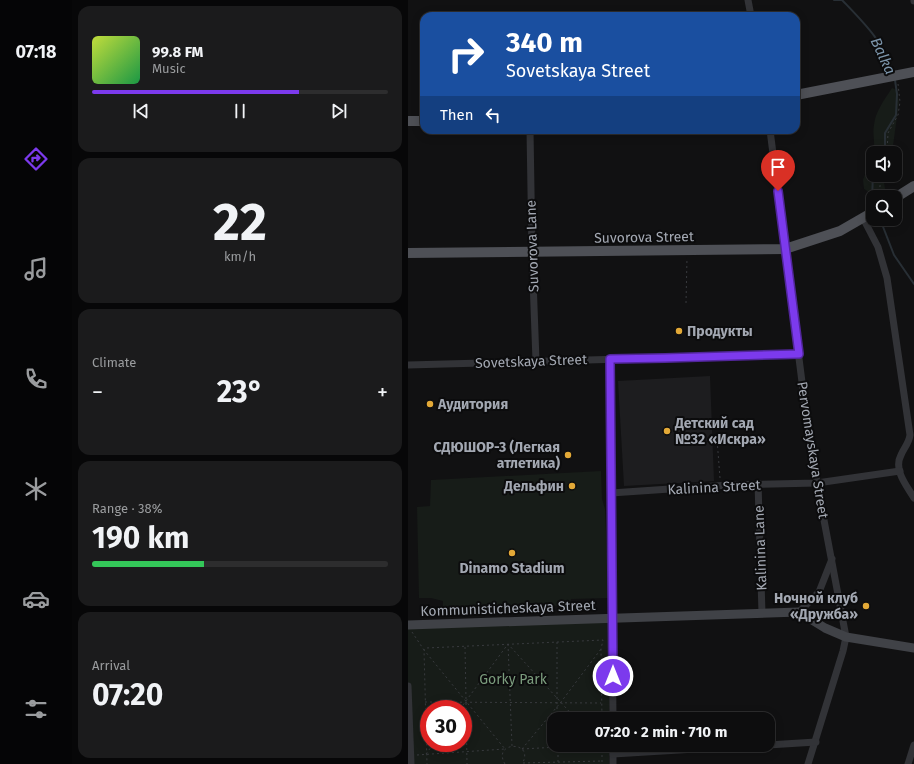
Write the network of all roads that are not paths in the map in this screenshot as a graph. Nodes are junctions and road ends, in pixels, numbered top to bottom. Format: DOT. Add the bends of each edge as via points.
graph roads {
  1 [pos="748,0"];
  2 [pos="750,12"];
  3 [pos="914,72"];
  4 [pos="800,95"];
  5 [pos="408,121"];
  6 [pos="420,121"];
  7 [pos="530,134"];
  8 [pos="771,134"];
  9 [pos="914,186"];
  10 [pos="902,194"];
  11 [pos="866,216"];
  12 [pos="863,218"];
  13 [pos="785,249"];
  14 [pos="408,252"];
  15 [pos="532,252"];
  16 [pos="799,354"];
  17 [pos="610,359"];
  18 [pos="536,361"];
  19 [pos="408,365"];
  20 [pos="900,471"];
  21 [pos="758,483"];
  22 [pos="817,483"];
  23 [pos="611,493"];
  24 [pos="914,498"];
  25 [pos="832,558"];
  26 [pos="799,612"];
  27 [pos="762,613"];
  28 [pos="612,618"];
  29 [pos="410,629"];
  30 [pos="846,637"];
  31 [pos="914,648"];
  32 [pos="408,686"];
  33 [pos="613,712"];
  34 [pos="816,742"];
  35 [pos="775,745"];
  36 [pos="914,745"];
  37 [pos="646,752"];
  38 [pos="613,754"];
  39 [pos="410,759"];
  40 [pos="613,764"];
  41 [pos="808,764"];
  42 [pos="908,764"];
  1 -- 2 [label="street"];
  3 -- 4 [label="main road"];
  5 -- 6 [label="main road"];
  7 -- 15 [label="street, Suvorova Lane"];
  8 -- 13 [label="street, Pervomayskaya Street"];
  9 -- 10 [label="main road"];
  11 -- 12 [label="main road, Suvorova Street"];
  12 -- 13 [label="main road, Suvorova Street" via="840,230"];
  12 -- 20 [label="street" via="878,247 887,278 910,435 900,457"];
  13 -- 15 [label="main road, Suvorova Street"];
  13 -- 16 [label="street, Pervomayskaya Street"];
  14 -- 15 [label="main road, Suvorova Street"];
  15 -- 18 [label="street, Suvorova Lane"];
  16 -- 17 [label="street, Sovetskaya Street"];
  16 -- 22 [label="street, Pervomayskaya Street"];
  17 -- 18 [label="street, Sovetskaya Street"];
  17 -- 23 [label="street"];
  18 -- 19 [label="street, Sovetskaya Street"];
  20 -- 22 [label="street, Kalinina Street"];
  20 -- 24 [label="street"];
  21 -- 22 [label="street, Kalinina Street"];
  21 -- 23 [label="street, Kalinina Street"];
  21 -- 27 [label="street, Kalinina Lane"];
  22 -- 25 [label="street, Pervomayskaya Street"];
  23 -- 28 [label="street"];
  25 -- 26 [label="street" via="819,592"];
  25 -- 30 [label="street, Pervomayskaya Street"];
  26 -- 27 [label="main road, Kommunisticheskaya Street"];
  26 -- 30 [label="main road"];
  27 -- 28 [label="main road, Kommunisticheskaya Street"];
  28 -- 29 [label="main road, Kommunisticheskaya Street"];
  28 -- 33 [label="street"];
  30 -- 31 [label="main road"];
  30 -- 34 [label="street, Pervomayskaya Street"];
  32 -- 39 [label="street"];
  34 -- 35 [label="street"];
  34 -- 41 [label="street, Pervomayskaya Street"];
  36 -- 42 [label="street"];
  37 -- 38 [label="street"];
  38 -- 40 [label="street"];
}
